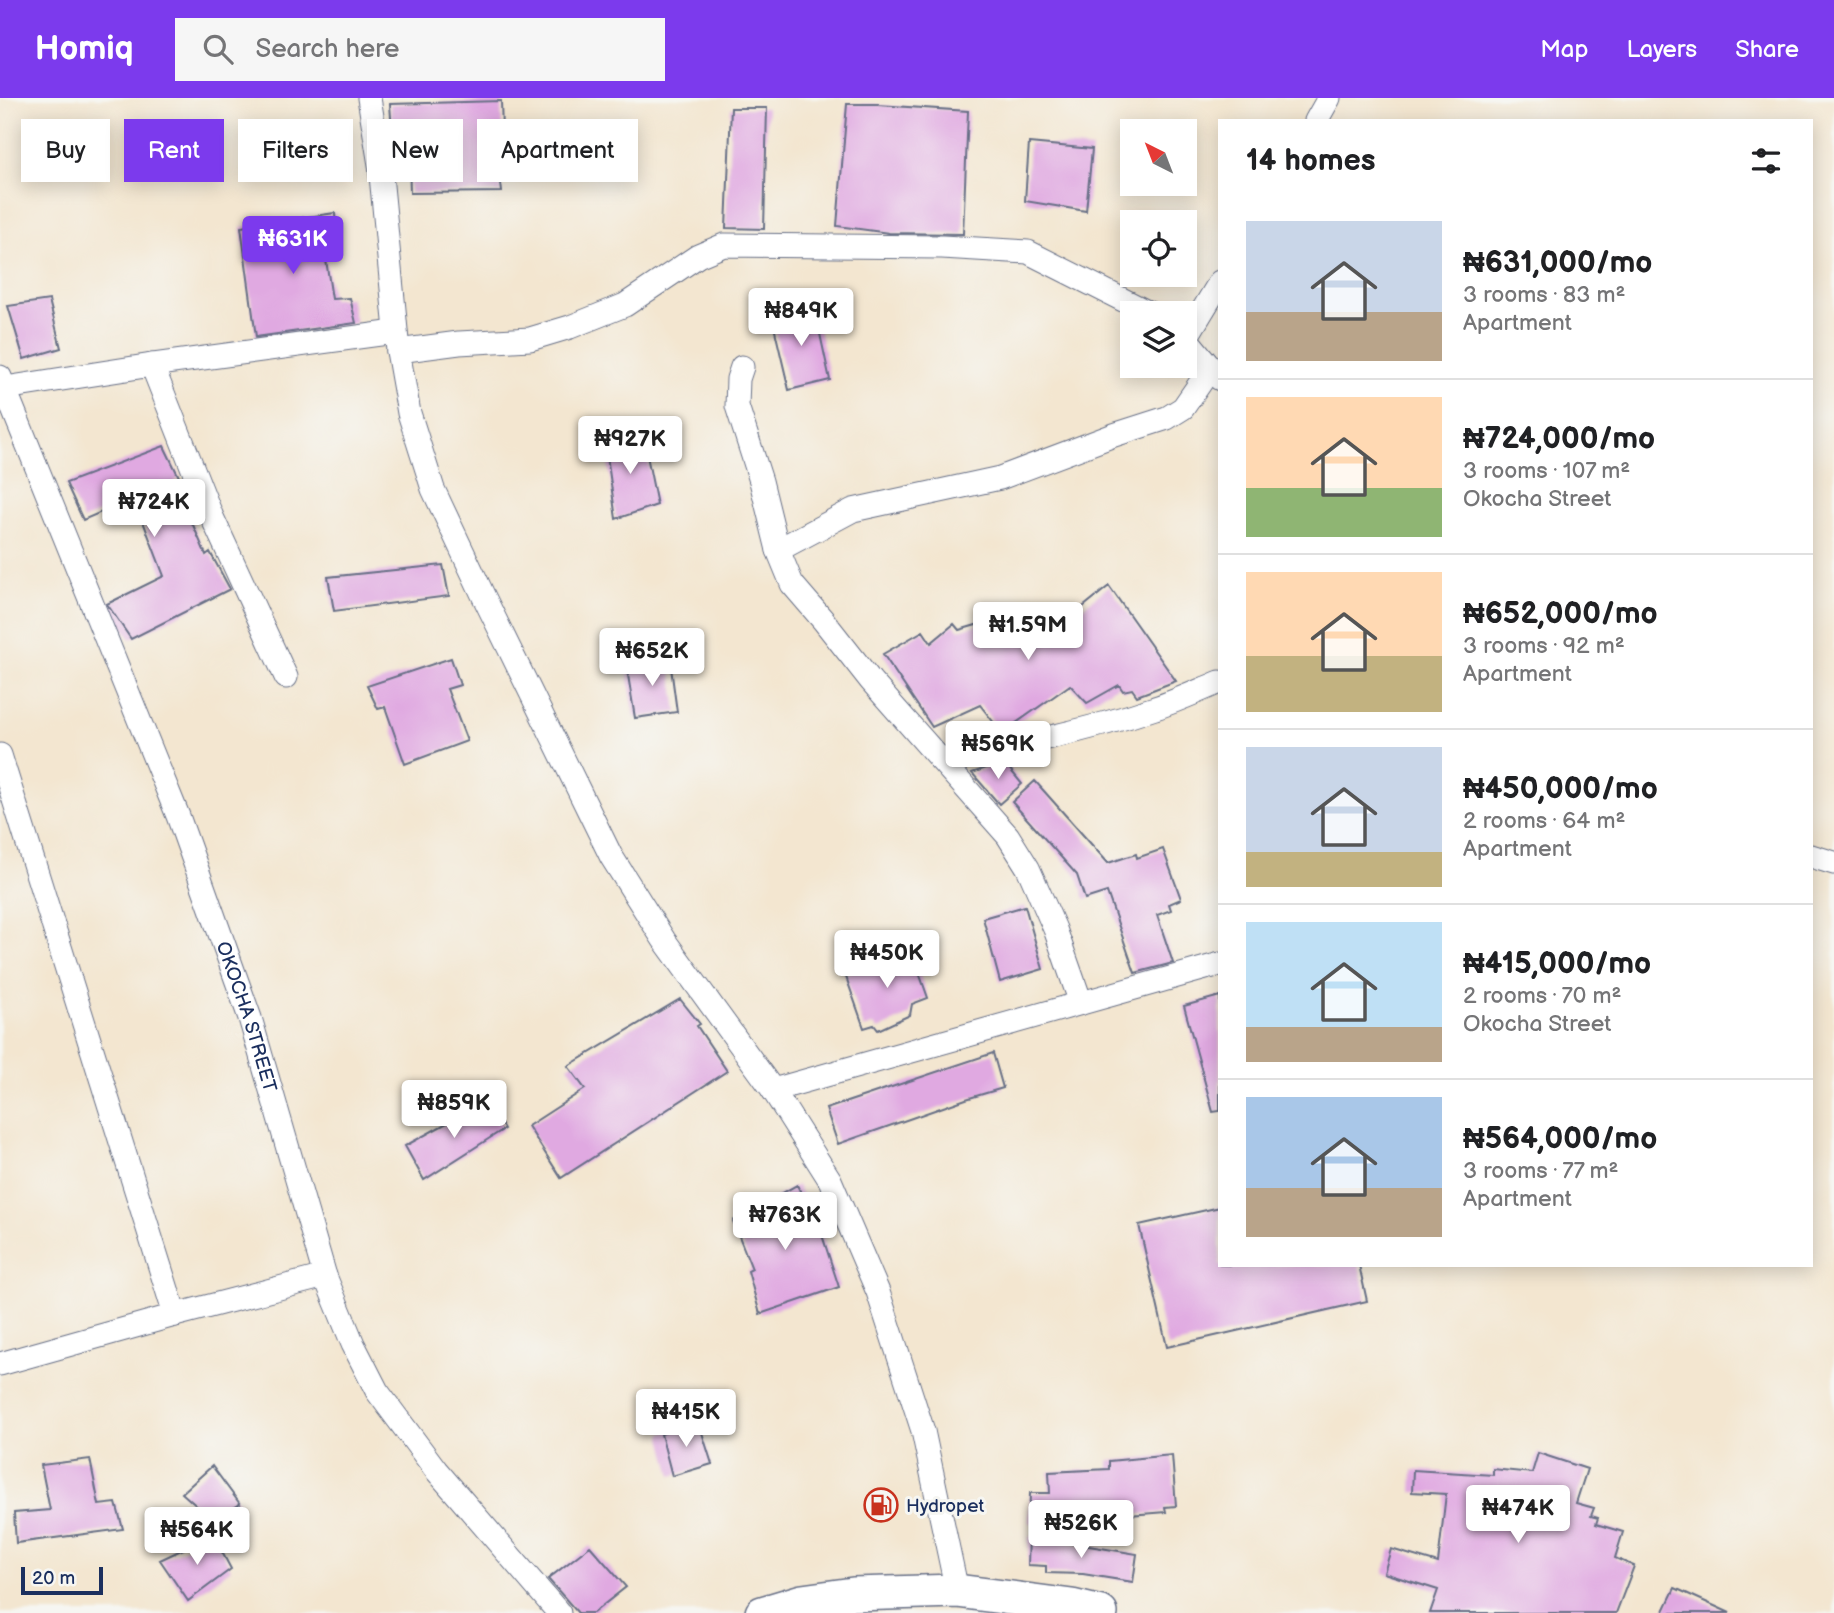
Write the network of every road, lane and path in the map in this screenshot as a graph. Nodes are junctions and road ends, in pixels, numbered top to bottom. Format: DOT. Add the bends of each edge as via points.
graph roads {
  1 [pos="369,98"];
  2 [pos="1329,98"];
  3 [pos="1316,119"];
  4 [pos="1218,285"];
  5 [pos="1125,301"];
  6 [pos="1197,319"];
  7 [pos="397,341"];
  8 [pos="1197,352"];
  9 [pos="152,365"];
  10 [pos="742,367"];
  11 [pos="1215,374"];
  12 [pos="2,382"];
  13 [pos="778,550"];
  14 [pos="286,677"];
  15 [pos="1218,683"];
  16 [pos="0,755"];
  17 [pos="940,759"];
  18 [pos="1813,857"];
  19 [pos="1834,863"];
  20 [pos="1218,965"];
  21 [pos="1081,1003"];
  22 [pos="773,1090"];
  23 [pos="325,1276"];
  24 [pos="175,1315"];
  25 [pos="0,1364"];
  26 [pos="957,1591"];
  27 [pos="559,1613"];
  28 [pos="762,1613"];
  29 [pos="1101,1613"];
  1 -- 7 [label="street"];
  2 -- 3 [label="street"];
  4 -- 6 [label="street"];
  5 -- 7 [label="street" via="1028,252 724,245 698,256 625,305 530,339"];
  7 -- 9 [label="street"];
  7 -- 22 [label="street" via="409,413 433,489 611,856 664,940"];
  8 -- 11 [label="street"];
  9 -- 12 [label="street"];
  9 -- 14 [label="street" via="212,517"];
  10 -- 13 [label="street" via="737,406"];
  11 -- 13 [label="street" via="1167,418 1000,478 853,510"];
  12 -- 23 [label="street, OKOCHA STREET" via="178,816 250,1018"];
  13 -- 17 [label="street" via="792,584"];
  15 -- 17 [label="street" via="1099,724"];
  16 -- 24 [label="street"];
  17 -- 21 [label="street" via="1008,836 1028,868"];
  18 -- 19 [label="street"];
  20 -- 21 [label="street"];
  21 -- 22 [label="street"];
  22 -- 26 [label="street" via="830,1180 877,1292 923,1431"];
  23 -- 24 [label="street"];
  23 -- 27 [label="street, OKOCHA STREET" via="377,1391 436,1470"];
  24 -- 25 [label="street"];
  26 -- 28 [label="main road" via="853,1594 802,1601"];
  26 -- 29 [label="main road"];
}
